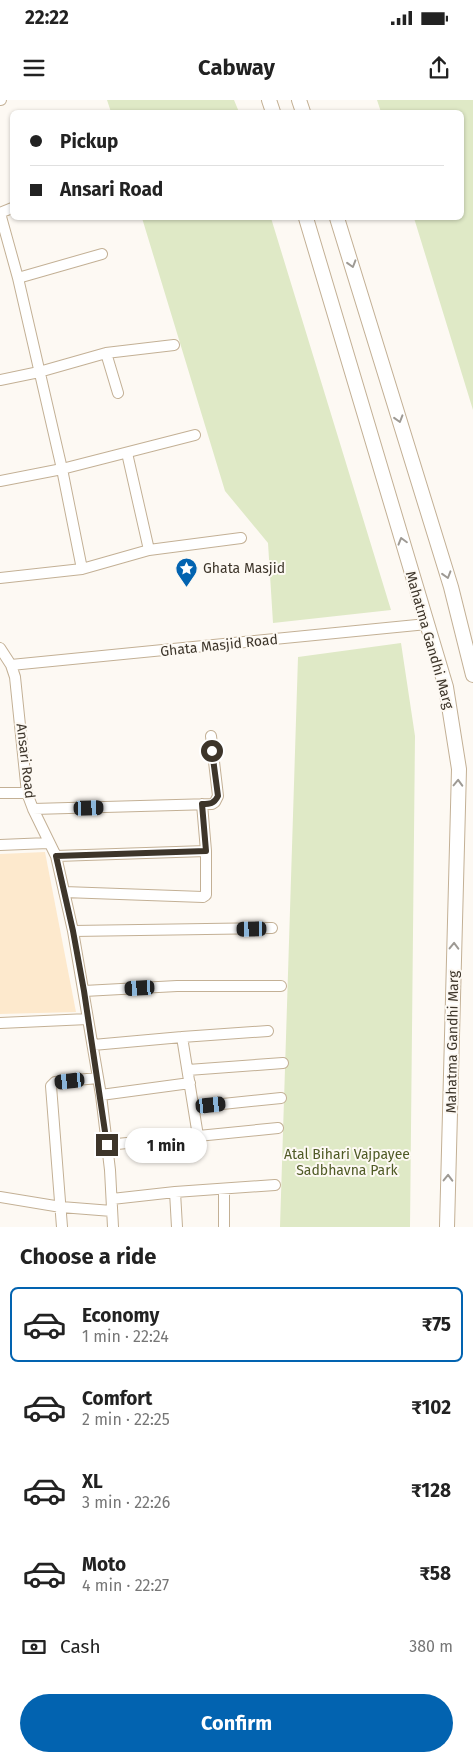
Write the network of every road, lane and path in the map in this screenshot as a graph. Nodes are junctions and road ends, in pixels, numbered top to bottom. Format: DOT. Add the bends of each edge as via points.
graph roads {
  1 [pos="0,213"];
  2 [pos="307,220"];
  3 [pos="338,220"];
  4 [pos="102,254"];
  5 [pos="18,278"];
  6 [pos="174,345"];
  7 [pos="106,353"];
  8 [pos="39,372"];
  9 [pos="0,380"];
  10 [pos="118,393"];
  11 [pos="195,435"];
  12 [pos="127,453"];
  13 [pos="62,469"];
  14 [pos="0,481"];
  15 [pos="240,538"];
  16 [pos="149,550"];
  17 [pos="82,569"];
  18 [pos="0,578"];
  19 [pos="426,624"];
  20 [pos="0,648"];
  21 [pos="11,665"];
  22 [pos="473,675"];
  23 [pos="211,736"];
  24 [pos="0,793"];
  25 [pos="27,793"];
  26 [pos="202,804"];
  27 [pos="33,809"];
  28 [pos="48,843"];
  29 [pos="0,845"];
  30 [pos="206,851"];
  31 [pos="56,856"];
  32 [pos="64,892"];
  33 [pos="272,928"];
  34 [pos="73,931"];
  35 [pos="281,986"];
  36 [pos="84,991"];
  37 [pos="88,1019"];
  38 [pos="0,1023"];
  39 [pos="268,1032"];
  40 [pos="182,1037"];
  41 [pos="93,1045"];
  42 [pos="283,1063"];
  43 [pos="188,1070"];
  44 [pos="98,1078"];
  45 [pos="190,1083"];
  46 [pos="101,1095"];
  47 [pos="281,1098"];
  48 [pos="194,1107"];
  49 [pos="278,1128"];
  50 [pos="198,1136"];
  51 [pos="107,1145"];
  52 [pos="275,1185"];
  53 [pos="224,1189"];
  54 [pos="175,1192"];
  55 [pos="0,1197"];
  56 [pos="112,1199"];
  57 [pos="61,1207"];
  58 [pos="112,1211"];
  59 [pos="62,1227"];
  60 [pos="113,1227"];
  61 [pos="177,1227"];
  62 [pos="224,1227"];
  63 [pos="447,1227"];
  1 -- 5 [label="street"];
  19 -- 2 [label="main road, Mahatma Gandhi Marg, one-way"];
  3 -- 22 [label="main road, one-way" via="451,587"];
  4 -- 5 [label="street"];
  5 -- 8 [label="street"];
  6 -- 7 [label="street"];
  7 -- 8 [label="street"];
  7 -- 10 [label="street"];
  8 -- 9 [label="street"];
  8 -- 13 [label="street"];
  11 -- 12 [label="street"];
  12 -- 13 [label="street"];
  12 -- 16 [label="street"];
  13 -- 14 [label="street"];
  13 -- 17 [label="street"];
  15 -- 16 [label="street"];
  16 -- 17 [label="street"];
  17 -- 18 [label="street"];
  19 -- 21 [label="street, Ghata Masjid Road"];
  63 -- 19 [label="main road, Mahatma Gandhi Marg, one-way" via="459,769 446,687"];
  20 -- 21 [label="street, Ansari Road"];
  21 -- 25 [label="street, Ansari Road" via="17,690"];
  23 -- 26 [label="street" via="218,796 212,804"];
  24 -- 25 [label="street"];
  25 -- 27 [label="street, Ansari Road"];
  26 -- 27 [label="street"];
  26 -- 30 [label="street"];
  27 -- 28 [label="street, Ansari Road"];
  28 -- 29 [label="street"];
  28 -- 31 [label="street, Ansari Road"];
  30 -- 31 [label="street"];
  30 -- 32 [label="street" via="206,895 203,897"];
  31 -- 32 [label="street, Ansari Road"];
  32 -- 34 [label="street, Ansari Road"];
  33 -- 34 [label="street"];
  34 -- 36 [label="street, Ansari Road"];
  35 -- 36 [label="street" via="177,986"];
  36 -- 37 [label="street, Ansari Road"];
  37 -- 38 [label="street"];
  37 -- 41 [label="street, Ansari Road"];
  39 -- 40 [label="street"];
  40 -- 41 [label="street"];
  40 -- 43 [label="street"];
  41 -- 44 [label="street, Ansari Road"];
  42 -- 43 [label="street"];
  43 -- 45 [label="street"];
  44 -- 46 [label="street, Ansari Road"];
  44 -- 57 [label="street" via="55,1082 51,1086"];
  45 -- 46 [label="street"];
  45 -- 48 [label="street"];
  46 -- 51 [label="street, Ansari Road"];
  47 -- 48 [label="street"];
  48 -- 50 [label="street"];
  49 -- 50 [label="street"];
  50 -- 51 [label="street"];
  51 -- 56 [label="street, Ansari Road"];
  52 -- 53 [label="street"];
  53 -- 54 [label="street"];
  53 -- 62 [label="street"];
  54 -- 56 [label="street"];
  54 -- 61 [label="street"];
  55 -- 57 [label="street"];
  56 -- 58 [label="street, Ansari Road"];
  57 -- 58 [label="street"];
  57 -- 59 [label="street"];
  58 -- 60 [label="street, Ansari Road"];
}
